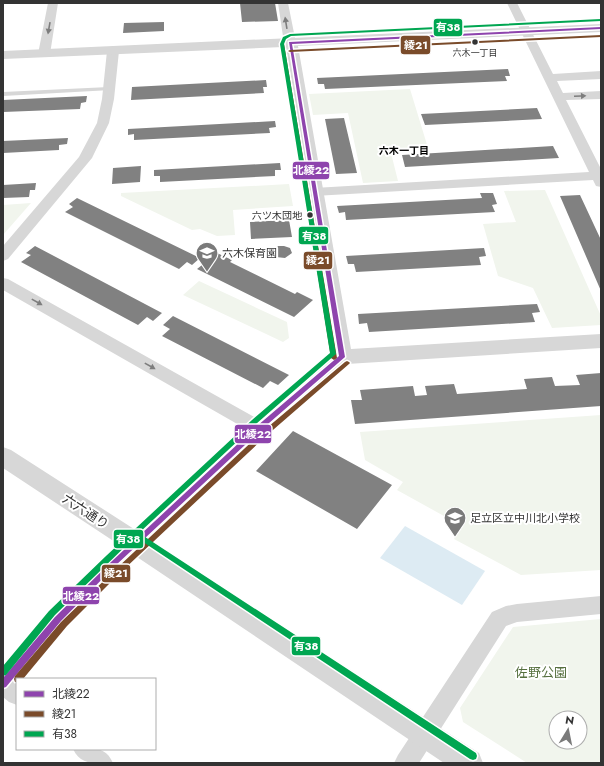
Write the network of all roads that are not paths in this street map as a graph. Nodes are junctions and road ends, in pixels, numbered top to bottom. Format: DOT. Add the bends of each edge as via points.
graph roads {
  1 [pos="53,3"];
  2 [pos="283,3"];
  3 [pos="512,3"];
  4 [pos="601,28"];
  5 [pos="525,32"];
  6 [pos="290,43"];
  7 [pos="113,51"];
  8 [pos="44,54"];
  9 [pos="3,55"];
  10 [pos="601,75"];
  11 [pos="548,78"];
  12 [pos="109,89"];
  13 [pos="3,94"];
  14 [pos="601,95"];
  15 [pos="558,97"];
  16 [pos="599,180"];
  17 [pos="314,192"];
  18 [pos="3,256"];
  19 [pos="3,283"];
  20 [pos="601,341"];
  21 [pos="342,358"];
  22 [pos="259,428"];
  23 [pos="3,456"];
  24 [pos="135,543"];
  25 [pos="601,605"];
  26 [pos="3,684"];
  27 [pos="16,694"];
  28 [pos="426,734"];
  29 [pos="85,750"];
  30 [pos="101,763"];
  31 [pos="406,763"];
  32 [pos="469,763"];
  1 -- 8 [label="street, one-way"];
  6 -- 2 [label="street, one-way"];
  3 -- 5 [label="street"];
  4 -- 5 [label="street"];
  5 -- 6 [label="street"];
  5 -- 11 [label="street"];
  6 -- 7 [label="street"];
  6 -- 17 [label="street"];
  7 -- 8 [label="street"];
  7 -- 12 [label="street"];
  8 -- 9 [label="street"];
  10 -- 11 [label="street"];
  11 -- 15 [label="street"];
  12 -- 13 [label="lane"];
  12 -- 18 [label="street" via="103,123 85,158"];
  15 -- 14 [label="street, one-way"];
  15 -- 16 [label="street"];
  16 -- 17 [label="street"];
  17 -- 21 [label="street"];
  19 -- 22 [label="street, one-way"];
  20 -- 21 [label="street"];
  21 -- 22 [label="street"];
  22 -- 24 [label="street"];
  23 -- 24 [label="street, 六六通り"];
  24 -- 26 [label="street" via="58,619"];
  24 -- 28 [label="street, 六六通り"];
  25 -- 28 [label="street" via="517,613 499,619"];
  26 -- 27 [label="street"];
  28 -- 31 [label="street"];
  28 -- 32 [label="street, 六六通り"];
  29 -- 30 [label="street"];
}
